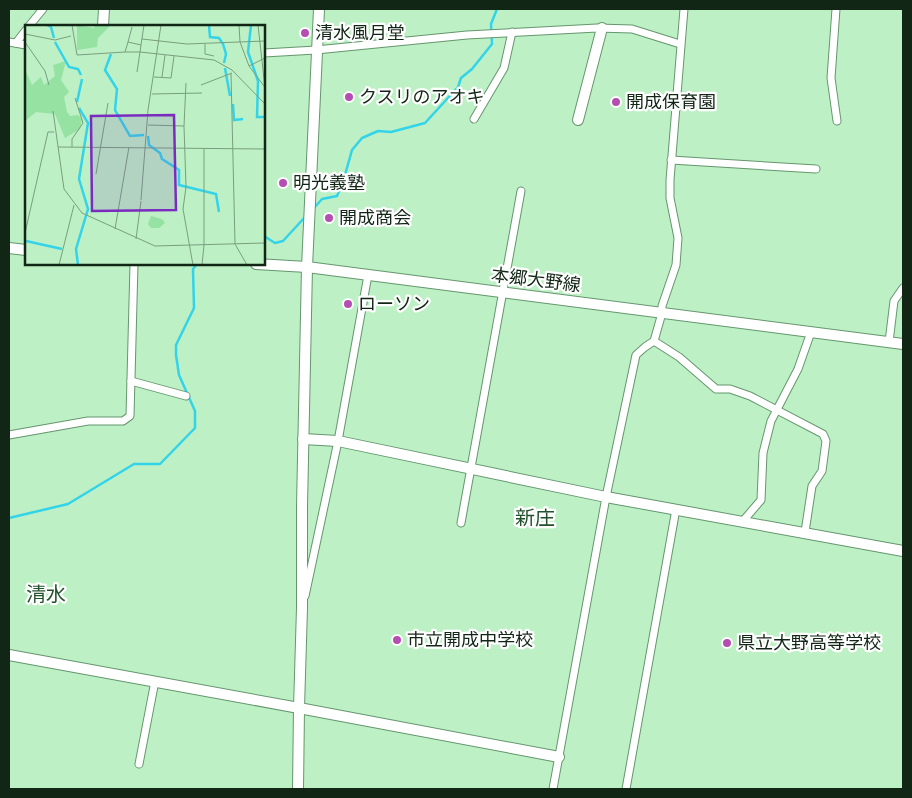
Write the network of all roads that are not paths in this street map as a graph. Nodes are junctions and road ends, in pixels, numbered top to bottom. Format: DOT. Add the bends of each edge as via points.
graph roads {
  1 [pos="43,9"];
  2 [pos="104,9"];
  3 [pos="319,9"];
  4 [pos="684,9"];
  5 [pos="836,9"];
  6 [pos="30,25"];
  7 [pos="103,25"];
  8 [pos="602,28"];
  9 [pos="25,31"];
  10 [pos="512,32"];
  11 [pos="12,42"];
  12 [pos="680,44"];
  13 [pos="25,45"];
  14 [pos="316,50"];
  15 [pos="265,53"];
  16 [pos="474,119"];
  17 [pos="578,120"];
  18 [pos="837,121"];
  19 [pos="670,160"];
  20 [pos="816,169"];
  21 [pos="521,191"];
  22 [pos="9,248"];
  23 [pos="25,250"];
  24 [pos="134,265"];
  25 [pos="265,265"];
  26 [pos="307,267"];
  27 [pos="368,275"];
  28 [pos="903,291"];
  29 [pos="502,292"];
  30 [pos="662,313"];
  31 [pos="812,332"];
  32 [pos="654,341"];
  33 [pos="889,342"];
  34 [pos="903,344"];
  35 [pos="131,381"];
  36 [pos="186,396"];
  37 [pos="778,409"];
  38 [pos="9,435"];
  39 [pos="303,439"];
  40 [pos="338,441"];
  41 [pos="471,468"];
  42 [pos="606,497"];
  43 [pos="676,509"];
  44 [pos="743,521"];
  45 [pos="461,523"];
  46 [pos="805,532"];
  47 [pos="903,551"];
  48 [pos="302,608"];
  49 [pos="9,655"];
  50 [pos="155,681"];
  51 [pos="299,708"];
  52 [pos="559,757"];
  53 [pos="139,764"];
  54 [pos="298,789"];
  55 [pos="553,789"];
  56 [pos="626,789"];
  1 -- 6 [label="street"];
  2 -- 7 [label="street"];
  3 -- 14 [label="street"];
  4 -- 12 [label="street"];
  5 -- 18 [label="street" via="831,78"];
  8 -- 10 [label="street"];
  8 -- 12 [label="street" via="632,29"];
  8 -- 17 [label="street"];
  9 -- 11 [label="street"];
  10 -- 14 [label="street"];
  10 -- 16 [label="street" via="504,68"];
  11 -- 13 [label="street"];
  12 -- 19 [label="street"];
  14 -- 15 [label="street"];
  14 -- 26 [label="street"];
  19 -- 20 [label="street"];
  19 -- 30 [label="street" via="670,198 678,238 676,265"];
  21 -- 29 [label="street"];
  22 -- 23 [label="street"];
  24 -- 35 [label="street"];
  25 -- 26 [label="street, 本郷大野線"];
  26 -- 27 [label="street, 本郷大野線"];
  26 -- 39 [label="street"];
  27 -- 29 [label="street, 本郷大野線"];
  27 -- 40 [label="street"];
  28 -- 33 [label="street" via="894,301"];
  29 -- 30 [label="street, 本郷大野線"];
  29 -- 41 [label="street"];
  30 -- 31 [label="street, 本郷大野線"];
  30 -- 32 [label="street"];
  31 -- 33 [label="street, 本郷大野線"];
  31 -- 37 [label="street"];
  32 -- 37 [label="street" via="679,357 716,389 730,389"];
  32 -- 42 [label="street" via="636,355"];
  33 -- 34 [label="street"];
  35 -- 36 [label="street"];
  35 -- 38 [label="street" via="130,416 123,421 88,421"];
  37 -- 44 [label="street" via="771,421 763,453 761,500"];
  37 -- 46 [label="street" via="823,434 826,441 822,471 812,486"];
  39 -- 40 [label="street"];
  39 -- 48 [label="street"];
  40 -- 41 [label="street"];
  40 -- 48 [label="street"];
  41 -- 42 [label="street"];
  41 -- 45 [label="street"];
  42 -- 43 [label="street"];
  42 -- 52 [label="street"];
  43 -- 44 [label="street"];
  43 -- 56 [label="street"];
  44 -- 46 [label="street"];
  46 -- 47 [label="street"];
  48 -- 51 [label="street"];
  49 -- 50 [label="street"];
  50 -- 51 [label="street"];
  50 -- 53 [label="street"];
  51 -- 52 [label="street"];
  51 -- 54 [label="street"];
  52 -- 55 [label="street"];
}
